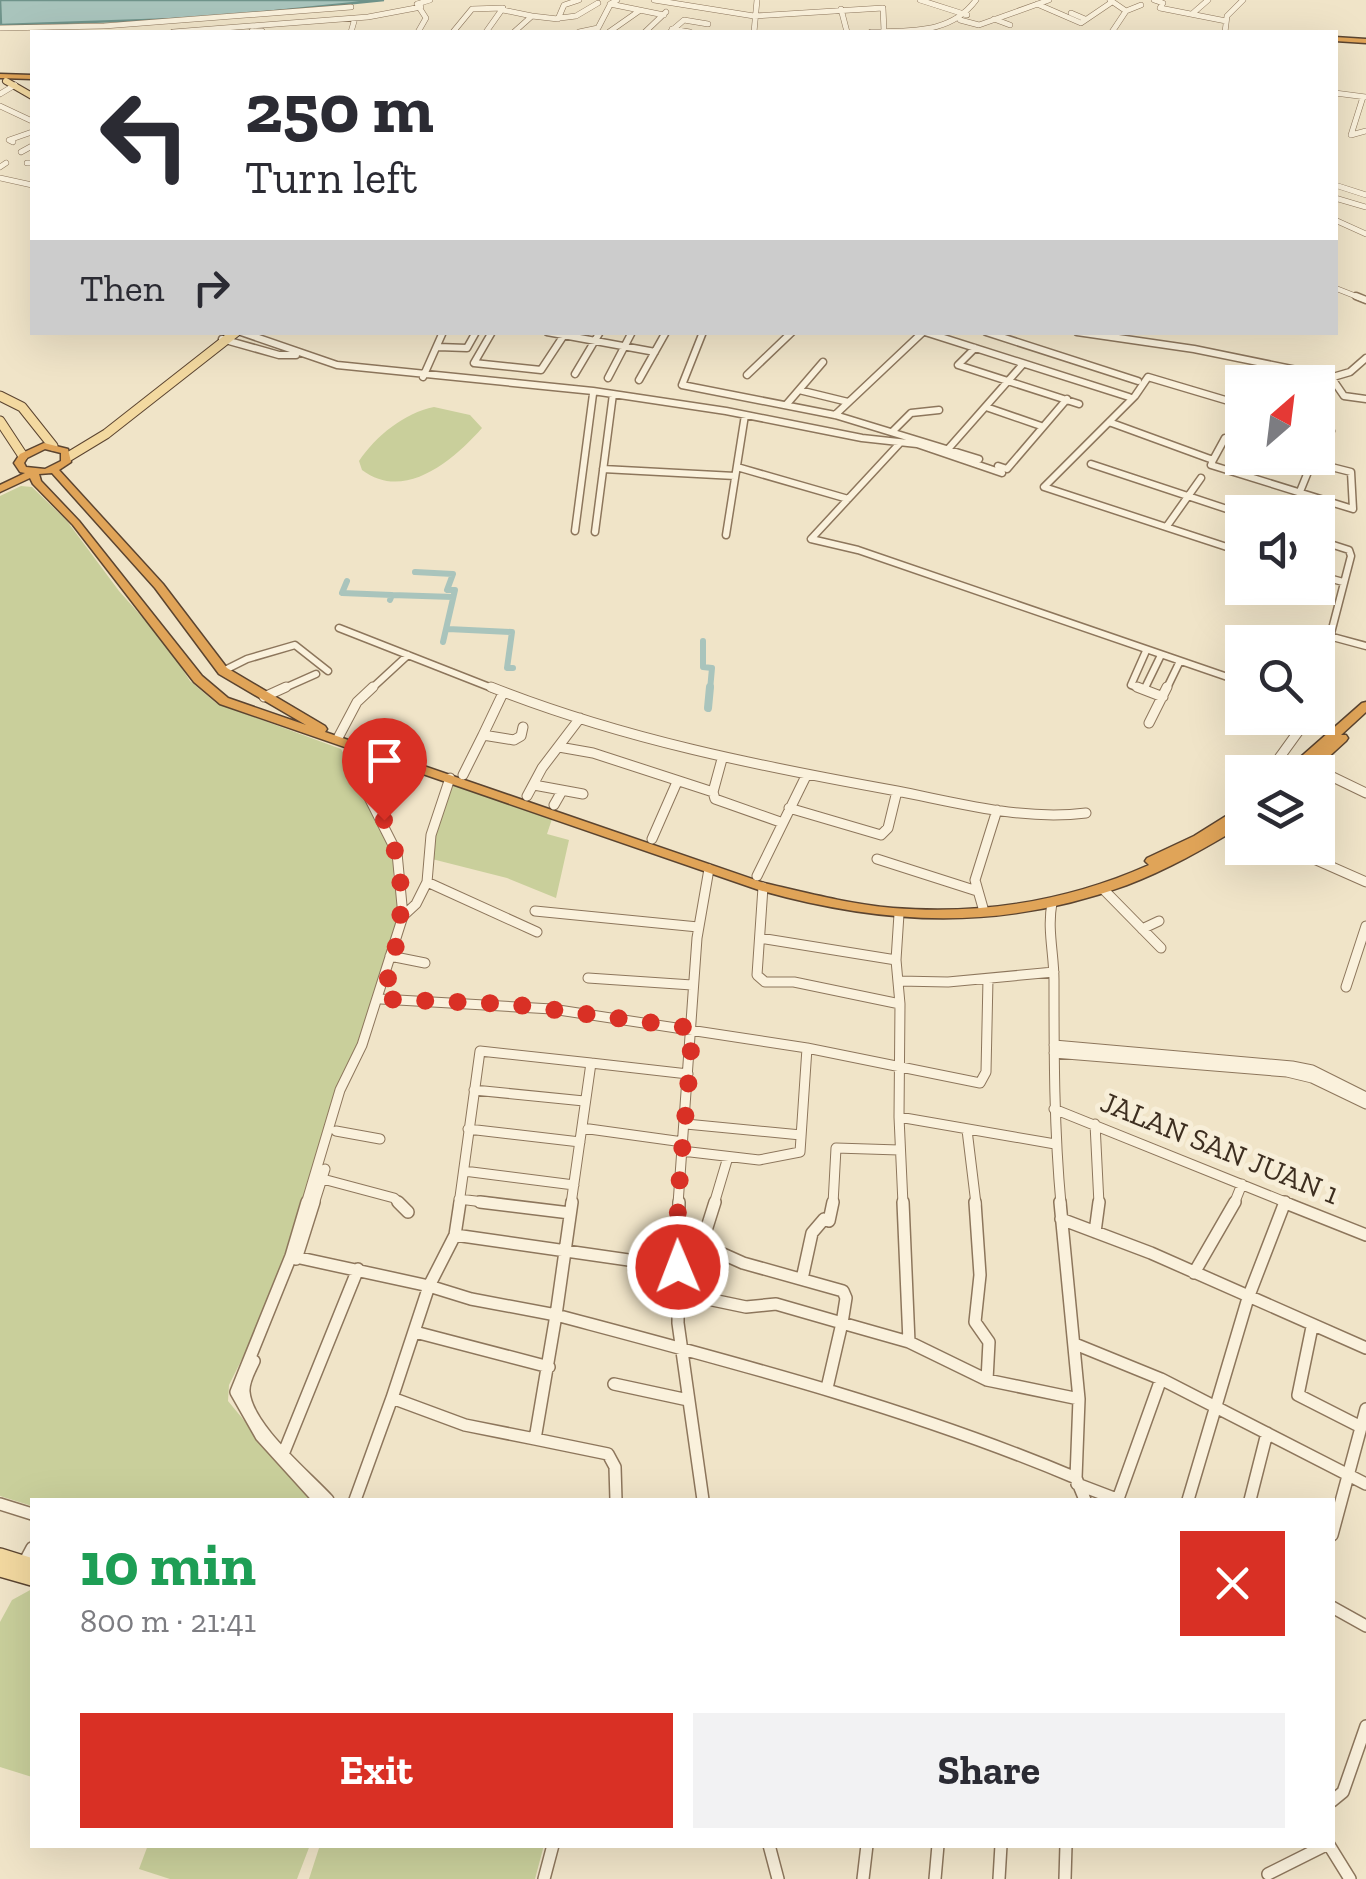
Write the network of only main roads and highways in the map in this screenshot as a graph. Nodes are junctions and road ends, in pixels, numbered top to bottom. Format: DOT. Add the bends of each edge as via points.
graph roads {
  1 [pos="1338,39"];
  2 [pos="1366,41"];
  3 [pos="4,78"];
  4 [pos="30,78"];
  5 [pos="30,95"];
  6 [pos="231,335"];
  7 [pos="0,396"];
  8 [pos="0,421"];
  9 [pos="61,451"];
  10 [pos="21,461"];
  11 [pos="54,470"];
  12 [pos="33,473"];
  13 [pos="0,486"];
  14 [pos="269,700"];
  15 [pos="1366,706"];
  16 [pos="260,714"];
  17 [pos="1366,717"];
  18 [pos="1310,755"];
  19 [pos="1325,755"];
  20 [pos="457,776"];
  21 [pos="1225,827"];
  22 [pos="676,852"];
  23 [pos="1121,878"];
  24 [pos="760,882"];
  25 [pos="0,1556"];
  26 [pos="0,1569"];
  27 [pos="27,1569"];
  1 -- 2 [label="highway"];
  3 -- 4 [label="highway"];
  3 -- 5 [label="main road"];
  6 -- 9 [label="main road" via="106,434"];
  7 -- 9 [label="main road" via="22,407"];
  8 -- 10 [label="main road"];
  9 -- 10 [label="highway" via="36,448"];
  9 -- 11 [label="highway"];
  10 -- 12 [label="highway"];
  10 -- 13 [label="highway"];
  11 -- 12 [label="highway"];
  11 -- 14 [label="highway" via="223,671"];
  12 -- 13 [label="highway"];
  12 -- 16 [label="highway" via="198,678 224,701"];
  14 -- 16 [label="highway"];
  14 -- 20 [label="highway" via="339,736"];
  15 -- 18 [label="highway"];
  16 -- 20 [label="highway"];
  17 -- 19 [label="highway"];
  20 -- 22 [label="highway"];
  20 -- 22 [label="highway" via="531,791"];
  21 -- 23 [label="highway" via="1179,858"];
  22 -- 24 [label="highway"];
  22 -- 24 [label="highway"];
  23 -- 24 [label="highway" via="983,908 940,910"];
  23 -- 24 [label="highway" via="1103,890 1052,903 954,918 820,902"];
  25 -- 27 [label="main road"];
  26 -- 27 [label="main road"];
}
